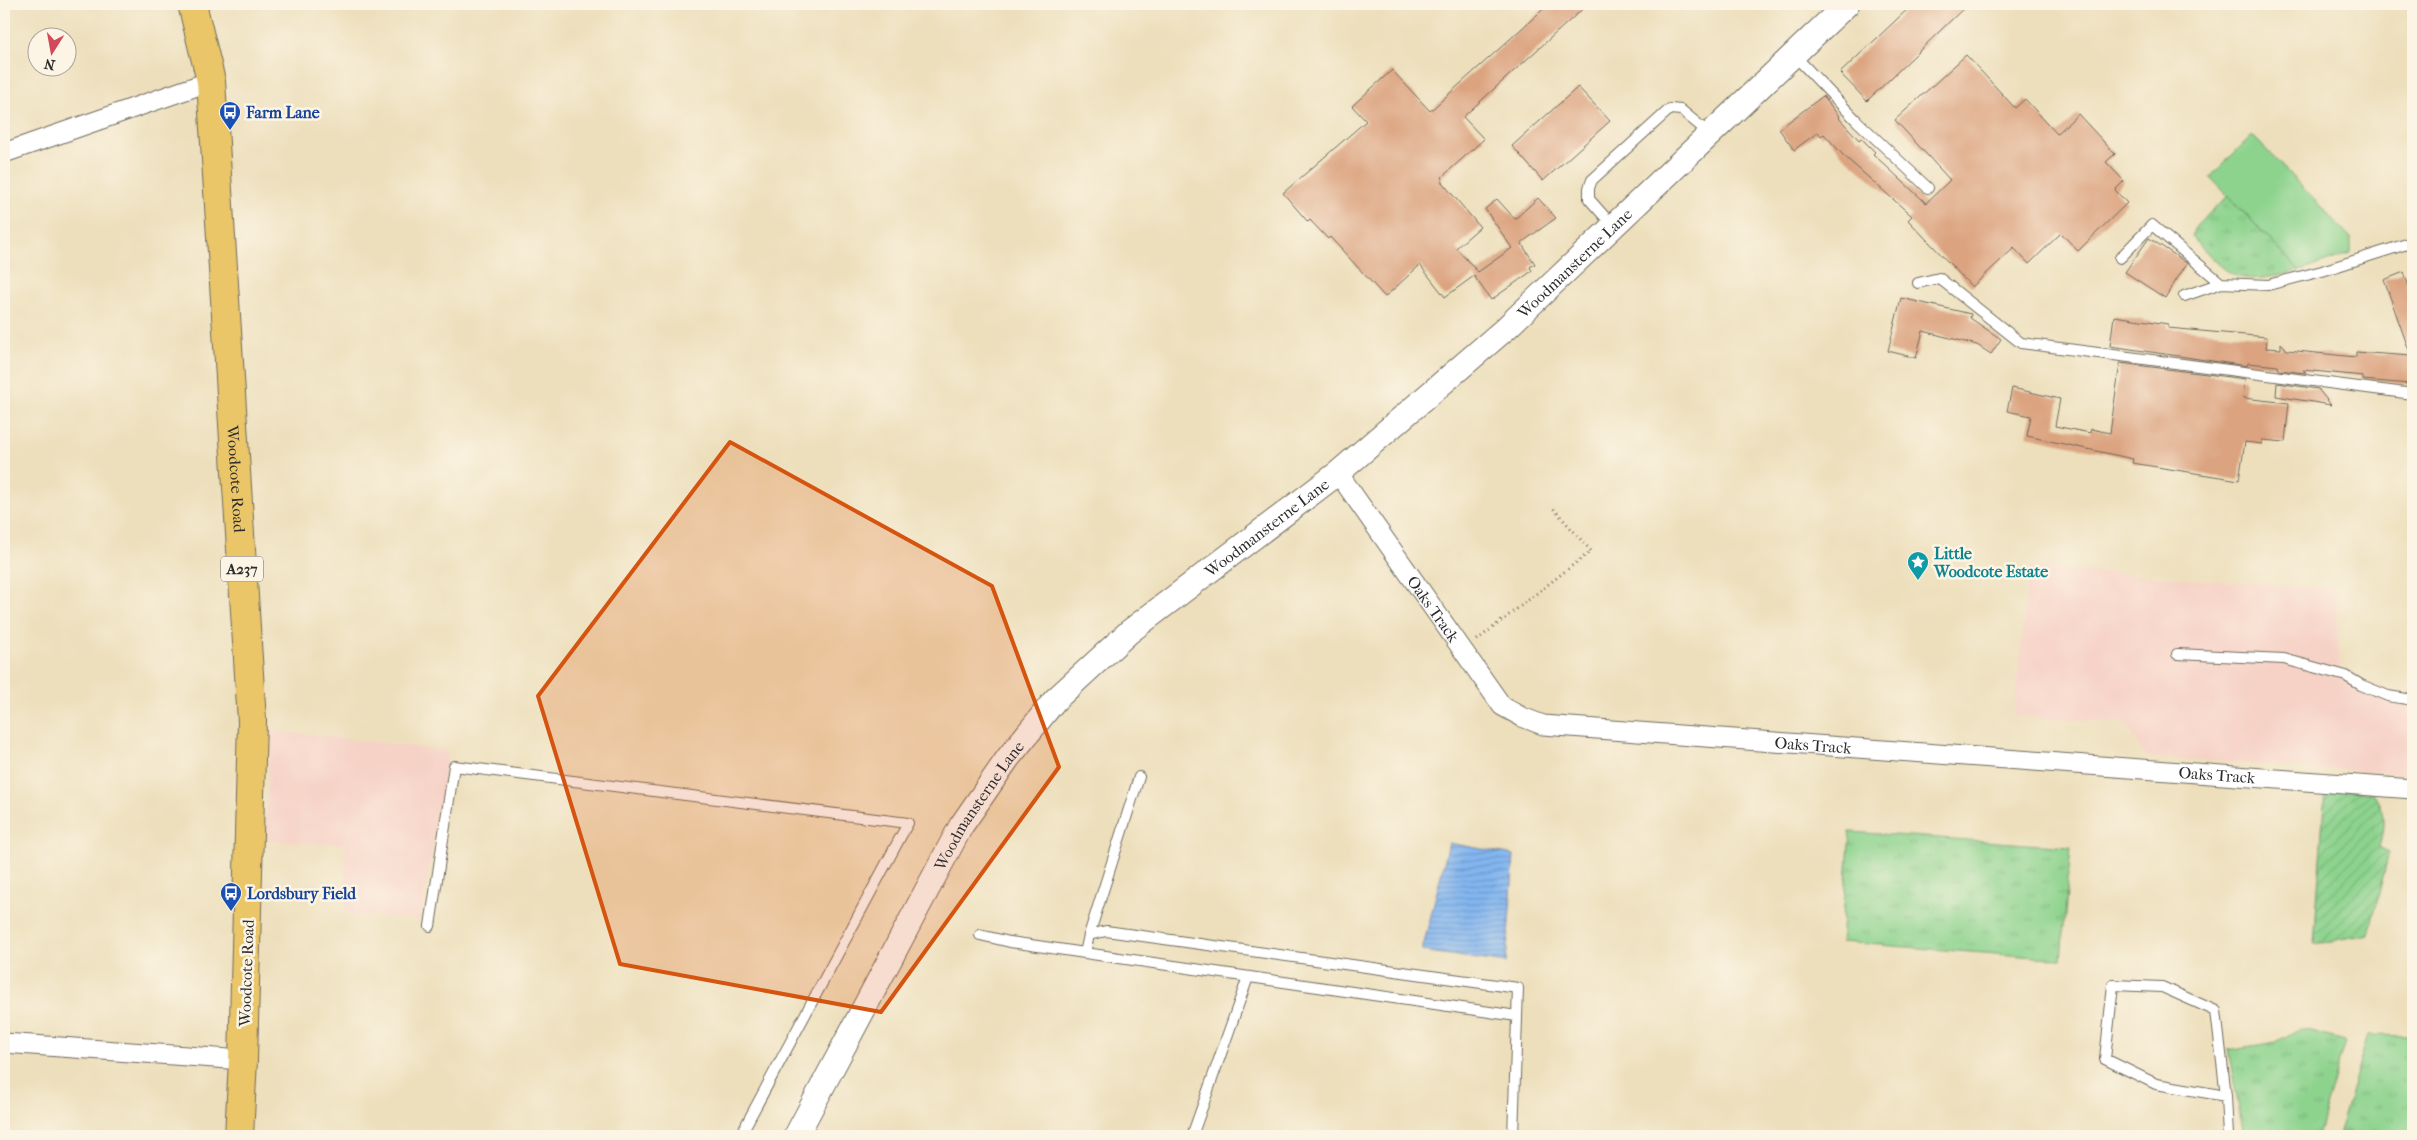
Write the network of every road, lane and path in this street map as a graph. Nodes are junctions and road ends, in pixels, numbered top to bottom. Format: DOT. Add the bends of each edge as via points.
graph roads {
  1 [pos="192,4"];
  2 [pos="1847,4"];
  3 [pos="1794,54"];
  4 [pos="210,81"];
  5 [pos="1710,134"];
  6 [pos="4,153"];
  7 [pos="1928,188"];
  8 [pos="1613,226"];
  9 [pos="2413,242"];
  10 [pos="2120,258"];
  11 [pos="1918,283"];
  12 [pos="2221,283"];
  13 [pos="2184,296"];
  14 [pos="2413,394"];
  15 [pos="1338,473"];
  16 [pos="1552,507"];
  17 [pos="1463,652"];
  18 [pos="2177,654"];
  19 [pos="2413,700"];
  20 [pos="1139,777"];
  21 [pos="2413,789"];
  22 [pos="430,926"];
  23 [pos="980,935"];
  24 [pos="1089,935"];
  25 [pos="1085,953"];
  26 [pos="1248,977"];
  27 [pos="1517,1016"];
  28 [pos="4,1043"];
  29 [pos="243,1060"];
  30 [pos="2226,1096"];
  31 [pos="239,1136"];
  32 [pos="740,1136"];
  33 [pos="796,1136"];
  34 [pos="1192,1136"];
  35 [pos="1513,1136"];
  36 [pos="2228,1136"];
  1 -- 4 [label="main road, Woodcote Road / A237"];
  2 -- 3 [label="street, Woodmansterne Lane"];
  3 -- 5 [label="street, Woodmansterne Lane"];
  3 -- 7 [label="lane" via="1857,121"];
  4 -- 6 [label="street"];
  4 -- 29 [label="main road, Woodcote Road / A237" via="252,721"];
  5 -- 8 [label="street, Woodmansterne Lane"];
  5 -- 8 [label="lane" via="1681,110 1670,109 1592,180 1589,199"];
  8 -- 15 [label="street, Woodmansterne Lane" via="1505,329"];
  9 -- 12 [label="lane" via="2268,286"];
  10 -- 12 [label="lane" via="2152,225"];
  11 -- 14 [label="lane" via="1939,278 2021,343"];
  12 -- 13 [label="lane"];
  15 -- 17 [label="street, Oaks Track"];
  15 -- 33 [label="street, Woodmansterne Lane" via="1129,632 1055,700 961,826"];
  16 -- 17 [label="path" via="1591,551"];
  17 -- 21 [label="street, Oaks Track" via="1502,706 1543,724"];
  18 -- 19 [label="lane" via="2284,659 2346,676 2388,696"];
  20 -- 24 [label="lane"];
  22 -- 32 [label="lane" via="454,766 908,823"];
  23 -- 25 [label="lane"];
  24 -- 25 [label="lane"];
  24 -- 27 [label="lane" via="1106,930 1518,988"];
  25 -- 26 [label="lane"];
  26 -- 27 [label="lane"];
  26 -- 34 [label="lane"];
  27 -- 35 [label="lane"];
  28 -- 29 [label="street"];
  29 -- 31 [label="main road, Woodcote Road / A237"];
  30 -- 30 [label="lane" via="2156,1084 2105,1059 2113,985 2162,987 2216,1011"];
  30 -- 36 [label="lane"];
}
